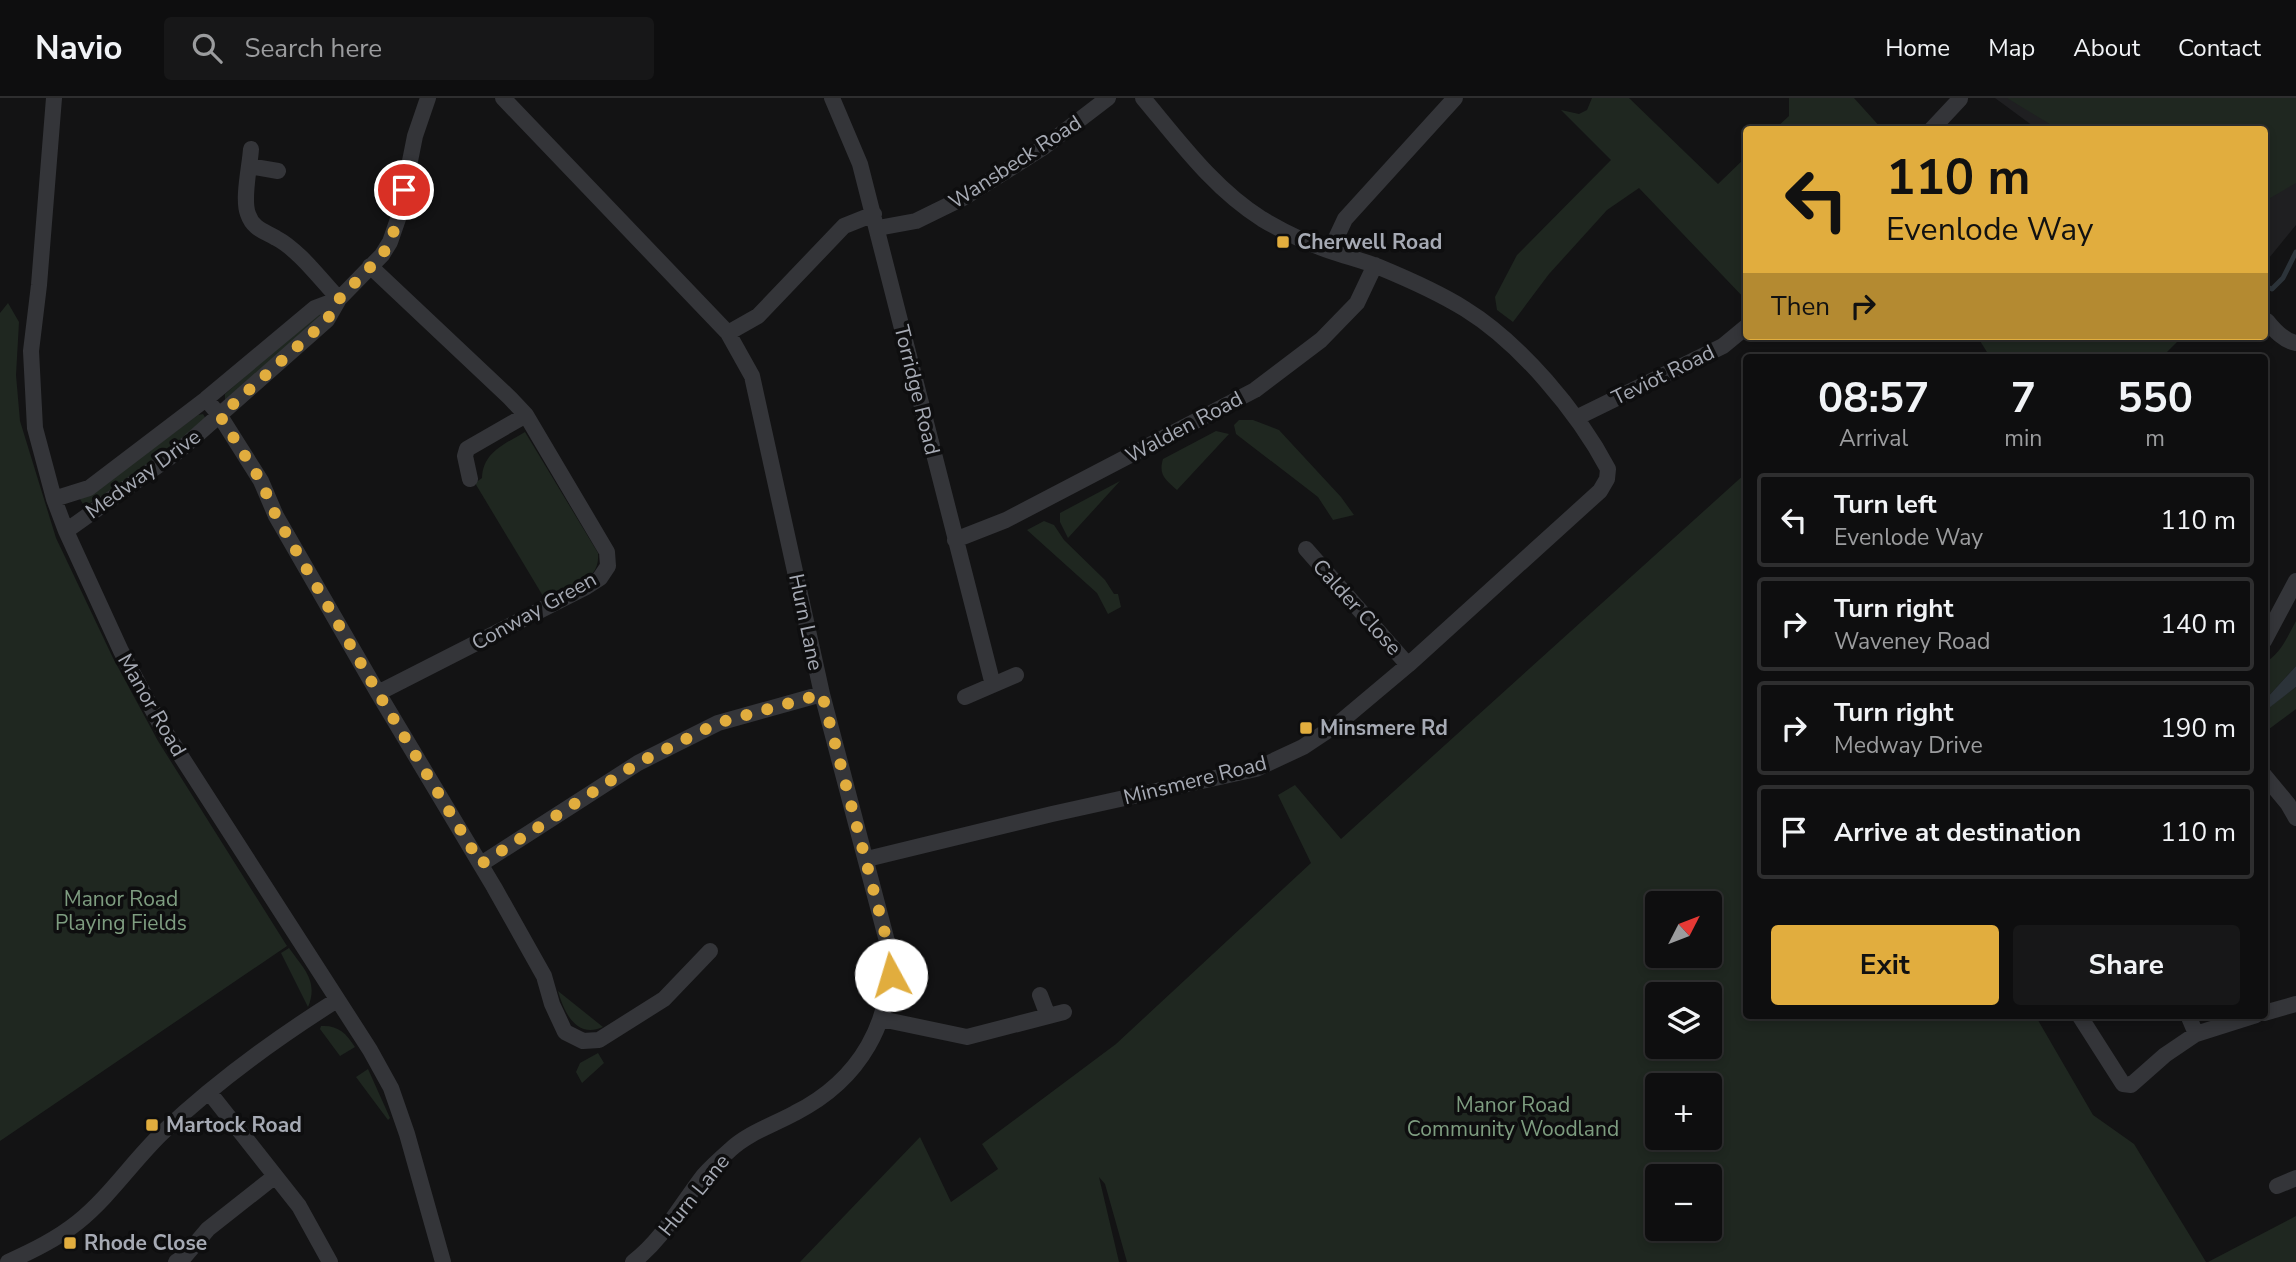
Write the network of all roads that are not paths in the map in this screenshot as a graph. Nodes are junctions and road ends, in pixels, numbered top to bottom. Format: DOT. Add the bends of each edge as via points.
graph roads {
  1 [pos="54,98"];
  2 [pos="428,98"];
  3 [pos="503,98"];
  4 [pos="832,98"];
  5 [pos="1108,98"];
  6 [pos="1143,98"];
  7 [pos="1455,98"];
  8 [pos="1960,99"];
  9 [pos="1935,126"];
  10 [pos="251,149"];
  11 [pos="250,166"];
  12 [pos="278,171"];
  13 [pos="876,221"];
  14 [pos="1330,251"];
  15 [pos="1375,265"];
  16 [pos="370,266"];
  17 [pos="339,299"];
  18 [pos="2268,322"];
  19 [pos="1743,329"];
  20 [pos="727,333"];
  21 [pos="2296,343"];
  22 [pos="206,399"];
  23 [pos="526,415"];
  24 [pos="220,416"];
  25 [pos="1576,418"];
  26 [pos="470,479"];
  27 [pos="54,499"];
  28 [pos="66,531"];
  29 [pos="955,540"];
  30 [pos="1306,549"];
  31 [pos="2296,581"];
  32 [pos="2268,634"];
  33 [pos="1408,665"];
  34 [pos="1016,675"];
  35 [pos="993,685"];
  36 [pos="378,693"];
  37 [pos="822,694"];
  38 [pos="965,697"];
  39 [pos="2268,780"];
  40 [pos="2296,818"];
  41 [pos="867,859"];
  42 [pos="481,864"];
  43 [pos="710,951"];
  44 [pos="1040,995"];
  45 [pos="337,1000"];
  46 [pos="2296,1004"];
  47 [pos="2268,1012"];
  48 [pos="881,1019"];
  49 [pos="2082,1019"];
  50 [pos="2190,1019"];
  51 [pos="2243,1019"];
  52 [pos="2196,1034"];
  53 [pos="209,1092"];
  54 [pos="274,1177"];
  55 [pos="2296,1178"];
  56 [pos="2277,1186"];
  57 [pos="8,1262"];
  58 [pos="176,1262"];
  59 [pos="330,1262"];
  60 [pos="443,1262"];
  61 [pos="633,1262"];
  1 -- 27 [label="street, Manor Road" via="31,351 35,428"];
  2 -- 16 [label="street, Medway Drive" via="394,229 386,248"];
  3 -- 20 [label="street, Hurn Lane"];
  4 -- 13 [label="street, Torridge Road" via="860,164"];
  5 -- 13 [label="street, Wansbeck Road" via="1044,147 965,197 916,221"];
  6 -- 14 [label="street" via="1229,194 1259,217"];
  7 -- 14 [label="street" via="1345,219"];
  8 -- 9 [label="street"];
  10 -- 11 [label="street"];
  11 -- 12 [label="street"];
  11 -- 17 [label="street" via="248,216 257,229 293,251"];
  13 -- 20 [label="street" via="844,226 758,316"];
  13 -- 29 [label="street, Torridge Road"];
  14 -- 15 [label="street"];
  15 -- 25 [label="street" via="1466,310 1514,349"];
  15 -- 29 [label="street, Walden Road" via="1357,303 1321,340 1255,390 1006,520"];
  16 -- 17 [label="street, Medway Drive"];
  16 -- 23 [label="street, Conway Green"];
  17 -- 22 [label="street, Medway Drive" via="315,308"];
  17 -- 24 [label="street, Medway Drive" via="327,320"];
  18 -- 21 [label="street"];
  19 -- 25 [label="street, Teviot Road" via="1723,346"];
  20 -- 37 [label="street, Hurn Lane" via="752,376"];
  22 -- 24 [label="street"];
  22 -- 27 [label="street, Medway Drive" via="89,488"];
  23 -- 26 [label="street" via="467,449"];
  23 -- 36 [label="street, Conway Green" via="607,552 608,566 600,579 586,587"];
  24 -- 28 [label="street, Medway Drive"];
  24 -- 36 [label="street"];
  25 -- 33 [label="street, Minsmere Road" via="1608,469 1600,491"];
  27 -- 28 [label="street, Manor Road"];
  28 -- 45 [label="street, Manor Road" via="121,652 159,722"];
  29 -- 35 [label="street, Torridge Road"];
  30 -- 33 [label="street, Calder Close"];
  31 -- 32 [label="street"];
  33 -- 41 [label="street, Minsmere Road" via="1339,723 1303,747 1255,769"];
  34 -- 35 [label="street"];
  35 -- 38 [label="street"];
  36 -- 42 [label="street"];
  37 -- 41 [label="street, Hurn Lane"];
  37 -- 42 [label="street" via="718,723 638,763"];
  39 -- 40 [label="street"];
  41 -- 48 [label="street, Hurn Lane" via="889,949 891,975"];
  42 -- 43 [label="street" via="544,976 565,1032 583,1041 600,1040 664,999"];
  44 -- 48 [label="street" via="1056,1014 967,1037"];
  45 -- 53 [label="street"];
  45 -- 60 [label="street, Manor Road" via="391,1088"];
  46 -- 47 [label="street"];
  48 -- 61 [label="street, Hurn Lane" via="853,1070 826,1094 733,1147 705,1174 662,1236"];
  49 -- 52 [label="street" via="2123,1084 2131,1085"];
  50 -- 52 [label="street"];
  51 -- 52 [label="street"];
  53 -- 54 [label="street"];
  53 -- 57 [label="street" via="160,1135 78,1222"];
  54 -- 58 [label="street" via="208,1229"];
  54 -- 59 [label="street" via="299,1206"];
  55 -- 56 [label="street"];
}
